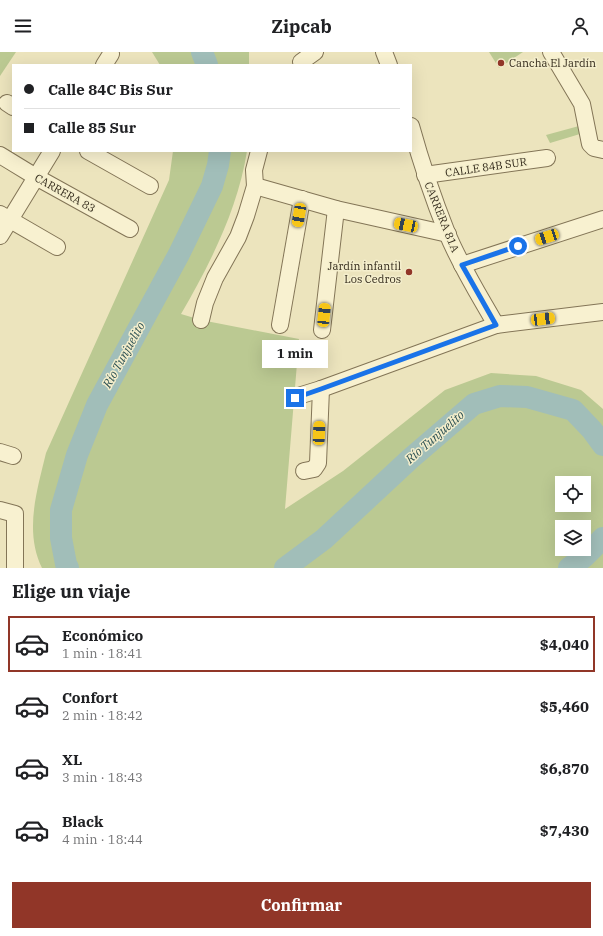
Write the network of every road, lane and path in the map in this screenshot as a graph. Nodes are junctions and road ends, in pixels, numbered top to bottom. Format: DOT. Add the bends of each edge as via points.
graph roads {
  1 [pos="315,52"];
  2 [pos="384,52"];
  3 [pos="551,52"];
  4 [pos="301,62"];
  5 [pos="389,64"];
  6 [pos="412,130"];
  7 [pos="598,149"];
  8 [pos="51,152"];
  9 [pos="90,152"];
  10 [pos="259,152"];
  11 [pos="0,154"];
  12 [pos="547,158"];
  13 [pos="425,175"];
  14 [pos="36,177"];
  15 [pos="150,186"];
  16 [pos="255,186"];
  17 [pos="302,199"];
  18 [pos="336,209"];
  19 [pos="5,217"];
  20 [pos="603,219"];
  21 [pos="130,229"];
  22 [pos="448,234"];
  23 [pos="0,236"];
  24 [pos="56,247"];
  25 [pos="462,265"];
  26 [pos="603,312"];
  27 [pos="201,320"];
  28 [pos="280,325"];
  29 [pos="496,325"];
  30 [pos="322,330"];
  31 [pos="321,389"];
  32 [pos="295,398"];
  33 [pos="304,471"];
  34 [pos="0,510"];
  35 [pos="16,568"];
  1 -- 4 [label="street"];
  2 -- 5 [label="street"];
  3 -- 7 [label="street" via="582,104 590,144"];
  6 -- 13 [label="street, CARRERA 81A"];
  8 -- 14 [label="street"];
  9 -- 15 [label="street"];
  10 -- 16 [label="street" via="254,166"];
  11 -- 14 [label="street, CARRERA 83"];
  12 -- 13 [label="street, CALLE 84B SUR"];
  13 -- 22 [label="street, CARRERA 81A"];
  14 -- 19 [label="street"];
  14 -- 21 [label="street, CARRERA 83"];
  16 -- 17 [label="street"];
  16 -- 27 [label="street" via="238,237 215,278"];
  17 -- 18 [label="street"];
  17 -- 28 [label="street"];
  18 -- 22 [label="street"];
  18 -- 30 [label="street"];
  19 -- 23 [label="street"];
  19 -- 24 [label="street"];
  20 -- 25 [label="street"];
  22 -- 25 [label="street, CARRERA 81A"];
  25 -- 29 [label="street, CARRERA 81A"];
  26 -- 29 [label="street"];
  29 -- 31 [label="street"];
  31 -- 32 [label="street"];
  31 -- 33 [label="street" via="318,463 314,469"];
  34 -- 35 [label="street" via="15,514"];
}
